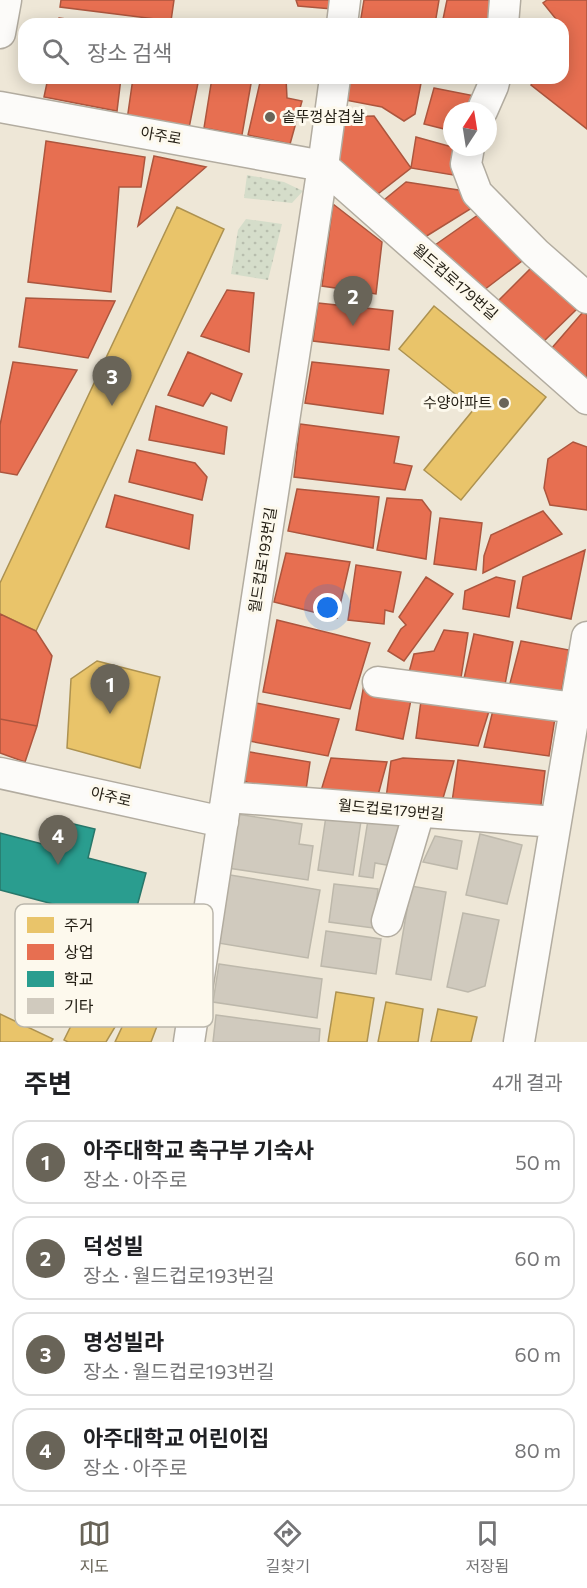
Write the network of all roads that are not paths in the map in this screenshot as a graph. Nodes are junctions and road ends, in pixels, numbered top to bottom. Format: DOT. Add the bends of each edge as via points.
graph roads {
  1 [pos="6,0"];
  2 [pos="345,0"];
  3 [pos="506,0"];
  4 [pos="343,18"];
  5 [pos="504,18"];
  6 [pos="0,33"];
  7 [pos="334,84"];
  8 [pos="494,84"];
  9 [pos="486,102"];
  10 [pos="0,107"];
  11 [pos="467,156"];
  12 [pos="323,166"];
  13 [pos="587,298"];
  14 [pos="587,399"];
  15 [pos="587,637"];
  16 [pos="378,682"];
  17 [pos="575,708"];
  18 [pos="0,772"];
  19 [pos="225,809"];
  20 [pos="419,812"];
  21 [pos="555,822"];
  22 [pos="210,904"];
  23 [pos="387,921"];
  24 [pos="191,1027"];
  25 [pos="189,1042"];
  26 [pos="519,1042"];
  1 -- 6 [label="street"];
  2 -- 4 [label="street"];
  3 -- 5 [label="street"];
  7 -- 12 [label="street, 월드컵로193번길"];
  8 -- 9 [label="street"];
  10 -- 12 [label="street, 아주로"];
  11 -- 13 [label="street" via="466,164 477,193"];
  12 -- 14 [label="street, 월드컵로179번길"];
  12 -- 19 [label="street, 월드컵로193번길"];
  15 -- 17 [label="street"];
  16 -- 17 [label="street"];
  17 -- 21 [label="street"];
  18 -- 19 [label="street, 아주로"];
  19 -- 20 [label="street, 월드컵로179번길"];
  19 -- 22 [label="street, 월드컵로193번길"];
  20 -- 21 [label="street, 월드컵로179번길"];
  20 -- 23 [label="street"];
  21 -- 26 [label="street"];
  24 -- 25 [label="street, 월드컵로193번길"];
}
